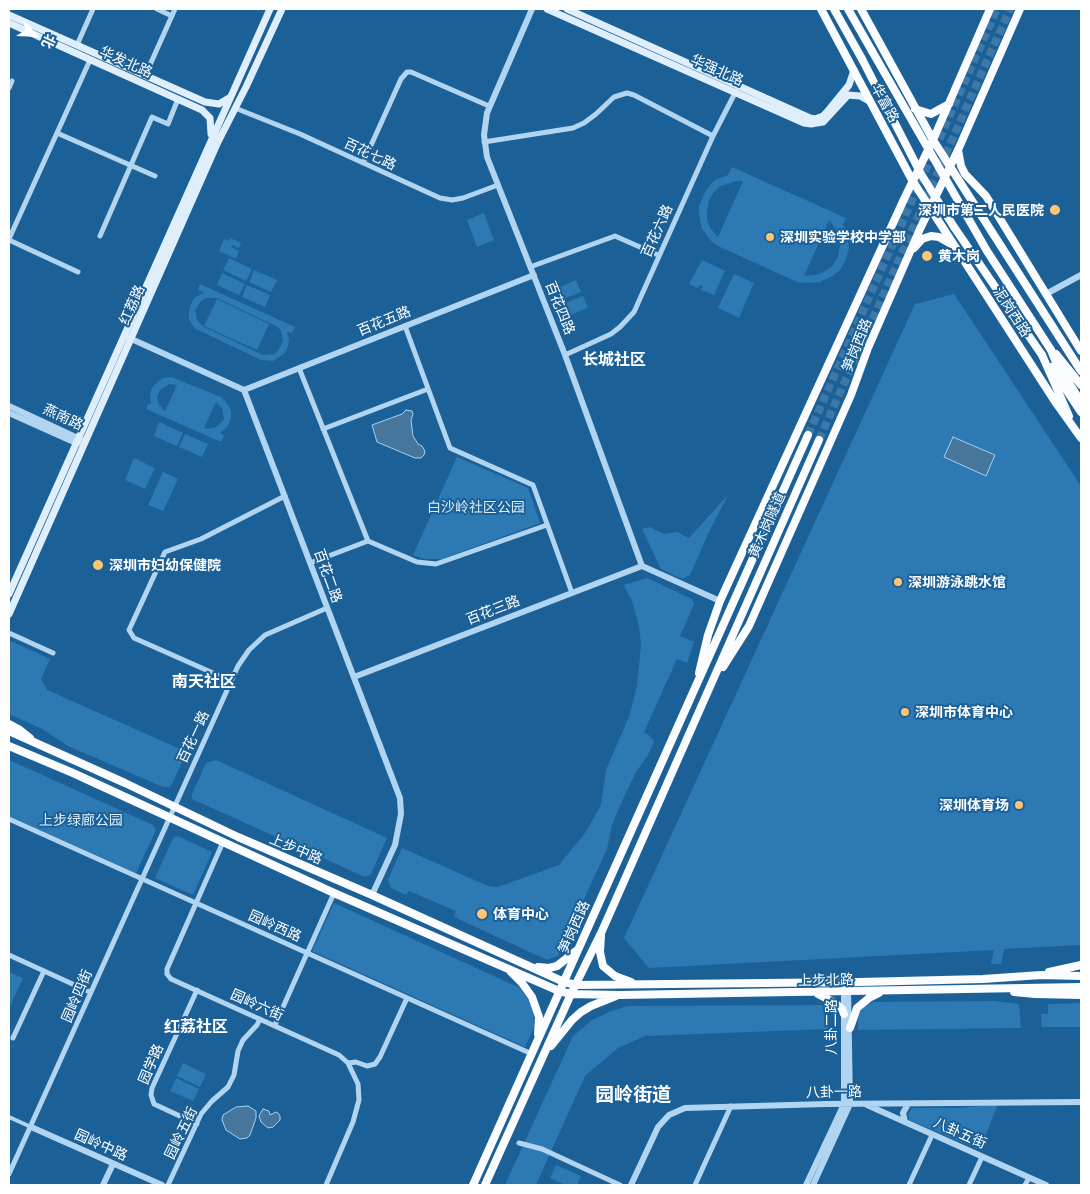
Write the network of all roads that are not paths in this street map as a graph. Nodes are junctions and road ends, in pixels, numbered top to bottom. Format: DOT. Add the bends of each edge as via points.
graph roads {
  1 [pos="93,9"];
  2 [pos="157,9"];
  3 [pos="175,9"];
  4 [pos="270,9"];
  5 [pos="282,9"];
  6 [pos="532,9"];
  7 [pos="547,9"];
  8 [pos="566,9"];
  9 [pos="821,9"];
  10 [pos="834,9"];
  11 [pos="848,9"];
  12 [pos="861,9"];
  13 [pos="990,9"];
  14 [pos="1020,9"];
  15 [pos="9,15"];
  16 [pos="172,16"];
  17 [pos="9,23"];
  18 [pos="76,45"];
  19 [pos="90,60"];
  20 [pos="854,70"];
  21 [pos="145,76"];
  22 [pos="12,81"];
  23 [pos="9,88"];
  24 [pos="737,89"];
  25 [pos="231,96"];
  26 [pos="178,99"];
  27 [pos="869,101"];
  28 [pos="949,104"];
  29 [pos="489,106"];
  30 [pos="235,108"];
  31 [pos="915,110"];
  32 [pos="57,133"];
  33 [pos="713,136"];
  34 [pos="933,140"];
  35 [pos="210,141"];
  36 [pos="484,142"];
  37 [pos="958,150"];
  38 [pos="363,162"];
  39 [pos="938,164"];
  40 [pos="131,165"];
  41 [pos="950,167"];
  42 [pos="921,174"];
  43 [pos="155,176"];
  44 [pos="912,180"];
  45 [pos="498,185"];
  46 [pos="929,208"];
  47 [pos="100,236"];
  48 [pos="9,240"];
  49 [pos="954,246"];
  50 [pos="909,252"];
  51 [pos="658,256"];
  52 [pos="530,267"];
  53 [pos="78,272"];
  54 [pos="534,275"];
  55 [pos="1081,275"];
  56 [pos="1046,294"];
  57 [pos="405,326"];
  58 [pos="127,337"];
  59 [pos="1051,350"];
  60 [pos="1081,351"];
  61 [pos="565,355"];
  62 [pos="1042,356"];
  63 [pos="299,368"];
  64 [pos="1081,371"];
  65 [pos="1081,385"];
  66 [pos="428,388"];
  67 [pos="244,390"];
  68 [pos="1081,402"];
  69 [pos="9,406"];
  70 [pos="1081,412"];
  71 [pos="9,413"];
  72 [pos="323,429"];
  73 [pos="1075,429"];
  74 [pos="808,435"];
  75 [pos="1081,438"];
  76 [pos="819,440"];
  77 [pos="80,441"];
  78 [pos="285,496"];
  79 [pos="547,525"];
  80 [pos="368,541"];
  81 [pos="310,563"];
  82 [pos="642,566"];
  83 [pos="572,593"];
  84 [pos="9,594"];
  85 [pos="720,601"];
  86 [pos="327,608"];
  87 [pos="9,614"];
  88 [pos="727,615"];
  89 [pos="739,621"];
  90 [pos="9,633"];
  91 [pos="53,653"];
  92 [pos="354,677"];
  93 [pos="699,680"];
  94 [pos="231,681"];
  95 [pos="711,686"];
  96 [pos="9,724"];
  97 [pos="9,731"];
  98 [pos="37,744"];
  99 [pos="9,746"];
  100 [pos="174,807"];
  101 [pos="169,818"];
  102 [pos="9,819"];
  103 [pos="223,842"];
  104 [pos="617,863"];
  105 [pos="630,868"];
  106 [pos="142,879"];
  107 [pos="334,893"];
  108 [pos="372,895"];
  109 [pos="196,903"];
  110 [pos="602,931"];
  111 [pos="582,941"];
  112 [pos="307,953"];
  113 [pos="9,955"];
  114 [pos="526,965"];
  115 [pos="1081,965"];
  116 [pos="506,967"];
  117 [pos="44,971"];
  118 [pos="1041,975"];
  119 [pos="1081,976"];
  120 [pos="564,982"];
  121 [pos="847,982"];
  122 [pos="635,984"];
  123 [pos="576,985"];
  124 [pos="1081,987"];
  125 [pos="990,988"];
  126 [pos="197,990"];
  127 [pos="559,991"];
  128 [pos="882,991"];
  129 [pos="90,992"];
  130 [pos="846,992"];
  131 [pos="814,993"];
  132 [pos="571,994"];
  133 [pos="619,995"];
  134 [pos="1081,995"];
  135 [pos="407,998"];
  136 [pos="844,1014"];
  137 [pos="260,1019"];
  138 [pos="275,1026"];
  139 [pos="850,1028"];
  140 [pos="542,1031"];
  141 [pos="553,1036"];
  142 [pos="13,1038"];
  143 [pos="538,1040"];
  144 [pos="545,1053"];
  145 [pos="532,1054"];
  146 [pos="348,1063"];
  147 [pos="1081,1102"];
  148 [pos="847,1104"];
  149 [pos="864,1104"];
  150 [pos="908,1104"];
  151 [pos="731,1106"];
  152 [pos="9,1117"];
  153 [pos="905,1122"];
  154 [pos="196,1126"];
  155 [pos="31,1127"];
  156 [pos="932,1134"];
  157 [pos="519,1143"];
  158 [pos="982,1157"];
  159 [pos="113,1164"];
  160 [pos="9,1174"];
  161 [pos="1029,1178"];
  162 [pos="811,1184"];
  163 [pos="103,1185"];
  164 [pos="162,1185"];
  165 [pos="168,1185"];
  166 [pos="326,1185"];
  167 [pos="473,1185"];
  168 [pos="486,1185"];
  169 [pos="620,1185"];
  170 [pos="631,1185"];
  171 [pos="695,1185"];
  172 [pos="909,1185"];
  173 [pos="969,1185"];
  174 [pos="1025,1185"];
  175 [pos="1046,1185"];
  1 -- 18 [label="street"];
  2 -- 16 [label="street"];
  3 -- 16 [label="street"];
  4 -- 25 [label="main road, 红荔路"];
  5 -- 30 [label="main road, 红荔路"];
  6 -- 29 [label="street, 百花四路"];
  7 -- 24 [label="main road, 华强北路"];
  8 -- 24 [label="main road, 华强北路"];
  9 -- 20 [label="main road, 华富路"];
  10 -- 42 [label="main road, 华富路, bridge"];
  11 -- 39 [label="main road, 华富路, bridge"];
  12 -- 31 [label="main road, 华富路"];
  13 -- 28 [label="main road, 笋岗西路"];
  14 -- 37 [label="main road, 笋岗西路"];
  15 -- 18 [label="main road, 华发北路"];
  16 -- 21 [label="street"];
  17 -- 19 [label="main road, 华发北路"];
  18 -- 21 [label="main road, 华发北路"];
  19 -- 26 [label="main road, 华发北路"];
  19 -- 32 [label="street"];
  20 -- 24 [label="main road, 华强北路" via="845,90 822,116 815,118"];
  20 -- 27 [label="main road, 华富路"];
  21 -- 25 [label="main road, 华发北路" via="209,104 221,103"];
  22 -- 23 [label="street"];
  24 -- 27 [label="main road, 华强北路" via="797,120 812,124 828,118 848,95"];
  24 -- 33 [label="street, 百花六路"];
  25 -- 35 [label="main road, 红荔路"];
  26 -- 35 [label="main road, 华发北路" via="208,115 212,127"];
  26 -- 40 [label="street" via="168,124 152,117"];
  27 -- 44 [label="main road, 华富路"];
  28 -- 31 [label="main road" via="931,114"];
  28 -- 34 [label="main road, 笋岗西路"];
  29 -- 36 [label="street, 百花四路"];
  29 -- 38 [label="street" via="407,72"];
  30 -- 38 [label="street, 百花七路"];
  30 -- 58 [label="main road, 红荔路"];
  31 -- 34 [label="main road, 华富路"];
  32 -- 40 [label="street"];
  32 -- 48 [label="street"];
  33 -- 36 [label="street" via="627,94 614,97 596,114 573,128"];
  33 -- 51 [label="street, 百花六路"];
  34 -- 41 [label="main road, 华富路"];
  34 -- 44 [label="main road, 笋岗西路"];
  35 -- 58 [label="main road, 红荔路"];
  36 -- 45 [label="street, 百花四路"];
  37 -- 41 [label="main road, 笋岗西路"];
  37 -- 56 [label="main road" via="965,174 986,196"];
  38 -- 45 [label="street, 百花七路" via="446,199 463,198"];
  39 -- 59 [label="main road, 泥岗西路, bridge" via="987,251"];
  40 -- 43 [label="street"];
  40 -- 47 [label="street"];
  41 -- 46 [label="main road, 笋岗西路"];
  41 -- 64 [label="main road, 泥岗西路"];
  42 -- 62 [label="main road, 泥岗西路, bridge"];
  44 -- 46 [label="main road, 华富路"];
  44 -- 85 [label="main road, 笋岗西路"];
  45 -- 52 [label="street, 百花四路"];
  46 -- 49 [label="main road, 泥岗西路"];
  46 -- 50 [label="main road, 笋岗西路"];
  48 -- 53 [label="street"];
  49 -- 50 [label="main road" via="939,237 930,236"];
  49 -- 73 [label="main road, 泥岗西路"];
  50 -- 95 [label="main road, 笋岗西路" via="846,407 753,618"];
  51 -- 52 [label="street" via="615,236"];
  51 -- 61 [label="street, 百花六路" via="639,303 627,320 606,337"];
  52 -- 54 [label="street, 百花四路"];
  54 -- 57 [label="street, 百花五路"];
  54 -- 61 [label="street, 百花四路"];
  55 -- 56 [label="street"];
  56 -- 60 [label="main road"];
  57 -- 63 [label="street, 百花五路"];
  57 -- 66 [label="street"];
  58 -- 67 [label="street"];
  58 -- 77 [label="main road, 红荔路"];
  59 -- 65 [label="main road, 泥岗西路"];
  59 -- 68 [label="main road, 泥岗西路"];
  61 -- 82 [label="street, 百花四路"];
  62 -- 70 [label="main road, 泥岗西路"];
  62 -- 73 [label="main road, 泥岗西路"];
  63 -- 67 [label="street, 百花五路"];
  63 -- 72 [label="street"];
  66 -- 72 [label="street"];
  66 -- 79 [label="street" via="450,448 533,485"];
  67 -- 78 [label="street, 百花二路"];
  69 -- 77 [label="street, 燕南路"];
  71 -- 77 [label="street, 燕南路"];
  72 -- 80 [label="street"];
  73 -- 75 [label="main road, 泥岗西路"];
  74 -- 88 [label="main road, 黄木岗隧道"];
  76 -- 89 [label="main road, 黄木岗隧道"];
  77 -- 84 [label="main road, 红荔路"];
  77 -- 87 [label="main road, 红荔路"];
  78 -- 81 [label="street, 百花二路"];
  78 -- 94 [label="street" via="201,539 165,552 130,630 134,638"];
  79 -- 80 [label="street" via="436,564 417,562"];
  79 -- 83 [label="street"];
  80 -- 81 [label="street"];
  81 -- 86 [label="street, 百花二路"];
  82 -- 83 [label="street, 百花三路"];
  82 -- 85 [label="street"];
  83 -- 92 [label="street, 百花三路"];
  85 -- 93 [label="main road, 笋岗西路"];
  86 -- 92 [label="street, 百花二路"];
  86 -- 94 [label="street, 百花一路" via="265,635 246,654"];
  88 -- 93 [label="main road, 笋岗西路"];
  89 -- 95 [label="main road, 笋岗西路"];
  90 -- 91 [label="street"];
  92 -- 108 [label="street, 百花二路" via="400,798 401,814 395,845"];
  93 -- 104 [label="main road, 笋岗西路"];
  94 -- 100 [label="street, 百花一路"];
  95 -- 105 [label="main road, 笋岗西路"];
  96 -- 98 [label="main road"];
  97 -- 98 [label="main road, 上步中路"];
  98 -- 100 [label="main road, 上步中路"];
  99 -- 101 [label="main road, 上步中路"];
  100 -- 101 [label="street, 百花一路"];
  100 -- 108 [label="main road, 上步中路"];
  101 -- 103 [label="main road, 上步中路"];
  101 -- 106 [label="street, 园岭四街"];
  102 -- 106 [label="street, 园岭西路"];
  103 -- 107 [label="main road, 上步中路"];
  103 -- 109 [label="street, 园岭六街"];
  104 -- 105 [label="main road"];
  104 -- 111 [label="main road, 笋岗西路"];
  105 -- 110 [label="main road, 笋岗西路"];
  106 -- 109 [label="street, 园岭西路"];
  106 -- 129 [label="street, 园岭四街"];
  107 -- 112 [label="street"];
  107 -- 116 [label="main road, 上步中路"];
  108 -- 114 [label="main road, 上步中路"];
  109 -- 112 [label="street, 园岭西路"];
  109 -- 126 [label="street, 园岭六街" via="167,974"];
  110 -- 122 [label="main road" via="600,952 604,966 615,976"];
  110 -- 123 [label="main road, 笋岗西路"];
  111 -- 114 [label="main road" via="575,952 557,966"];
  111 -- 120 [label="main road, 笋岗西路"];
  112 -- 135 [label="street, 园岭西路"];
  112 -- 138 [label="street"];
  113 -- 117 [label="street"];
  114 -- 120 [label="main road, 上步中路"];
  115 -- 118 [label="main road"];
  116 -- 127 [label="main road, 上步中路"];
  116 -- 143 [label="main road" via="532,997 539,1017"];
  117 -- 129 [label="street"];
  117 -- 142 [label="street"];
  118 -- 119 [label="main road, 上步北路"];
  118 -- 121 [label="main road, 上步北路"];
  120 -- 123 [label="main road, 上步中路"];
  120 -- 127 [label="main road, 笋岗西路"];
  121 -- 122 [label="main road, 上步北路"];
  121 -- 130 [label="street, 八卦二路"];
  122 -- 123 [label="main road, 上步北路"];
  123 -- 132 [label="main road, 笋岗西路"];
  124 -- 125 [label="main road, 上步北路"];
  125 -- 128 [label="main road, 上步北路"];
  125 -- 134 [label="main road" via="1035,994"];
  126 -- 137 [label="street, 园岭六街"];
  126 -- 154 [label="street, 园学路" via="150,1095 154,1104"];
  127 -- 132 [label="main road, 上步中路"];
  127 -- 140 [label="main road, 笋岗西路"];
  128 -- 130 [label="main road, 上步北路"];
  128 -- 139 [label="main road" via="856,1008"];
  129 -- 155 [label="street, 园岭四街"];
  130 -- 131 [label="main road, 上步北路"];
  130 -- 136 [label="street, 八卦二路"];
  130 -- 139 [label="street, 八卦二路"];
  131 -- 133 [label="main road, 上步北路"];
  131 -- 136 [label="main road" via="835,1002"];
  132 -- 133 [label="main road, 上步北路"];
  132 -- 141 [label="main road, 笋岗西路"];
  133 -- 144 [label="main road" via="581,1012"];
  135 -- 145 [label="street, 园岭西路"];
  135 -- 146 [label="street" via="375,1064"];
  136 -- 148 [label="street, 八卦二路"];
  137 -- 138 [label="street, 园岭六街"];
  137 -- 154 [label="street, 园岭五街" via="243,1040 228,1087 205,1108"];
  138 -- 146 [label="street, 园岭六街" via="339,1055"];
  139 -- 148 [label="street, 八卦二路"];
  140 -- 141 [label="main road"];
  140 -- 143 [label="main road, 笋岗西路"];
  141 -- 144 [label="main road, 笋岗西路"];
  143 -- 145 [label="main road, 笋岗西路"];
  144 -- 168 [label="main road, 笋岗西路"];
  145 -- 167 [label="main road, 笋岗西路"];
  146 -- 166 [label="street" via="358,1084 359,1100"];
  147 -- 150 [label="street, 八卦一路"];
  148 -- 149 [label="street, 八卦一路"];
  148 -- 151 [label="street, 八卦一路"];
  148 -- 162 [label="street, 八卦二路"];
  149 -- 150 [label="street, 八卦一路"];
  149 -- 153 [label="street, 八卦五街"];
  150 -- 153 [label="street" via="903,1113"];
  151 -- 170 [label="street, 八卦一路" via="685,1108 669,1115 658,1127"];
  151 -- 171 [label="street"];
  152 -- 155 [label="street"];
  153 -- 156 [label="street, 八卦五街"];
  154 -- 165 [label="street, 园岭五街"];
  155 -- 159 [label="street, 园岭中路"];
  155 -- 160 [label="street, 园岭四街"];
  156 -- 158 [label="street, 八卦五街"];
  156 -- 172 [label="street"];
  157 -- 169 [label="street" via="542,1149"];
  158 -- 161 [label="street, 八卦五街"];
  158 -- 173 [label="street"];
  159 -- 163 [label="street"];
  159 -- 164 [label="street, 园岭中路"];
  161 -- 174 [label="street"];
  161 -- 175 [label="street, 八卦五街"];
}
